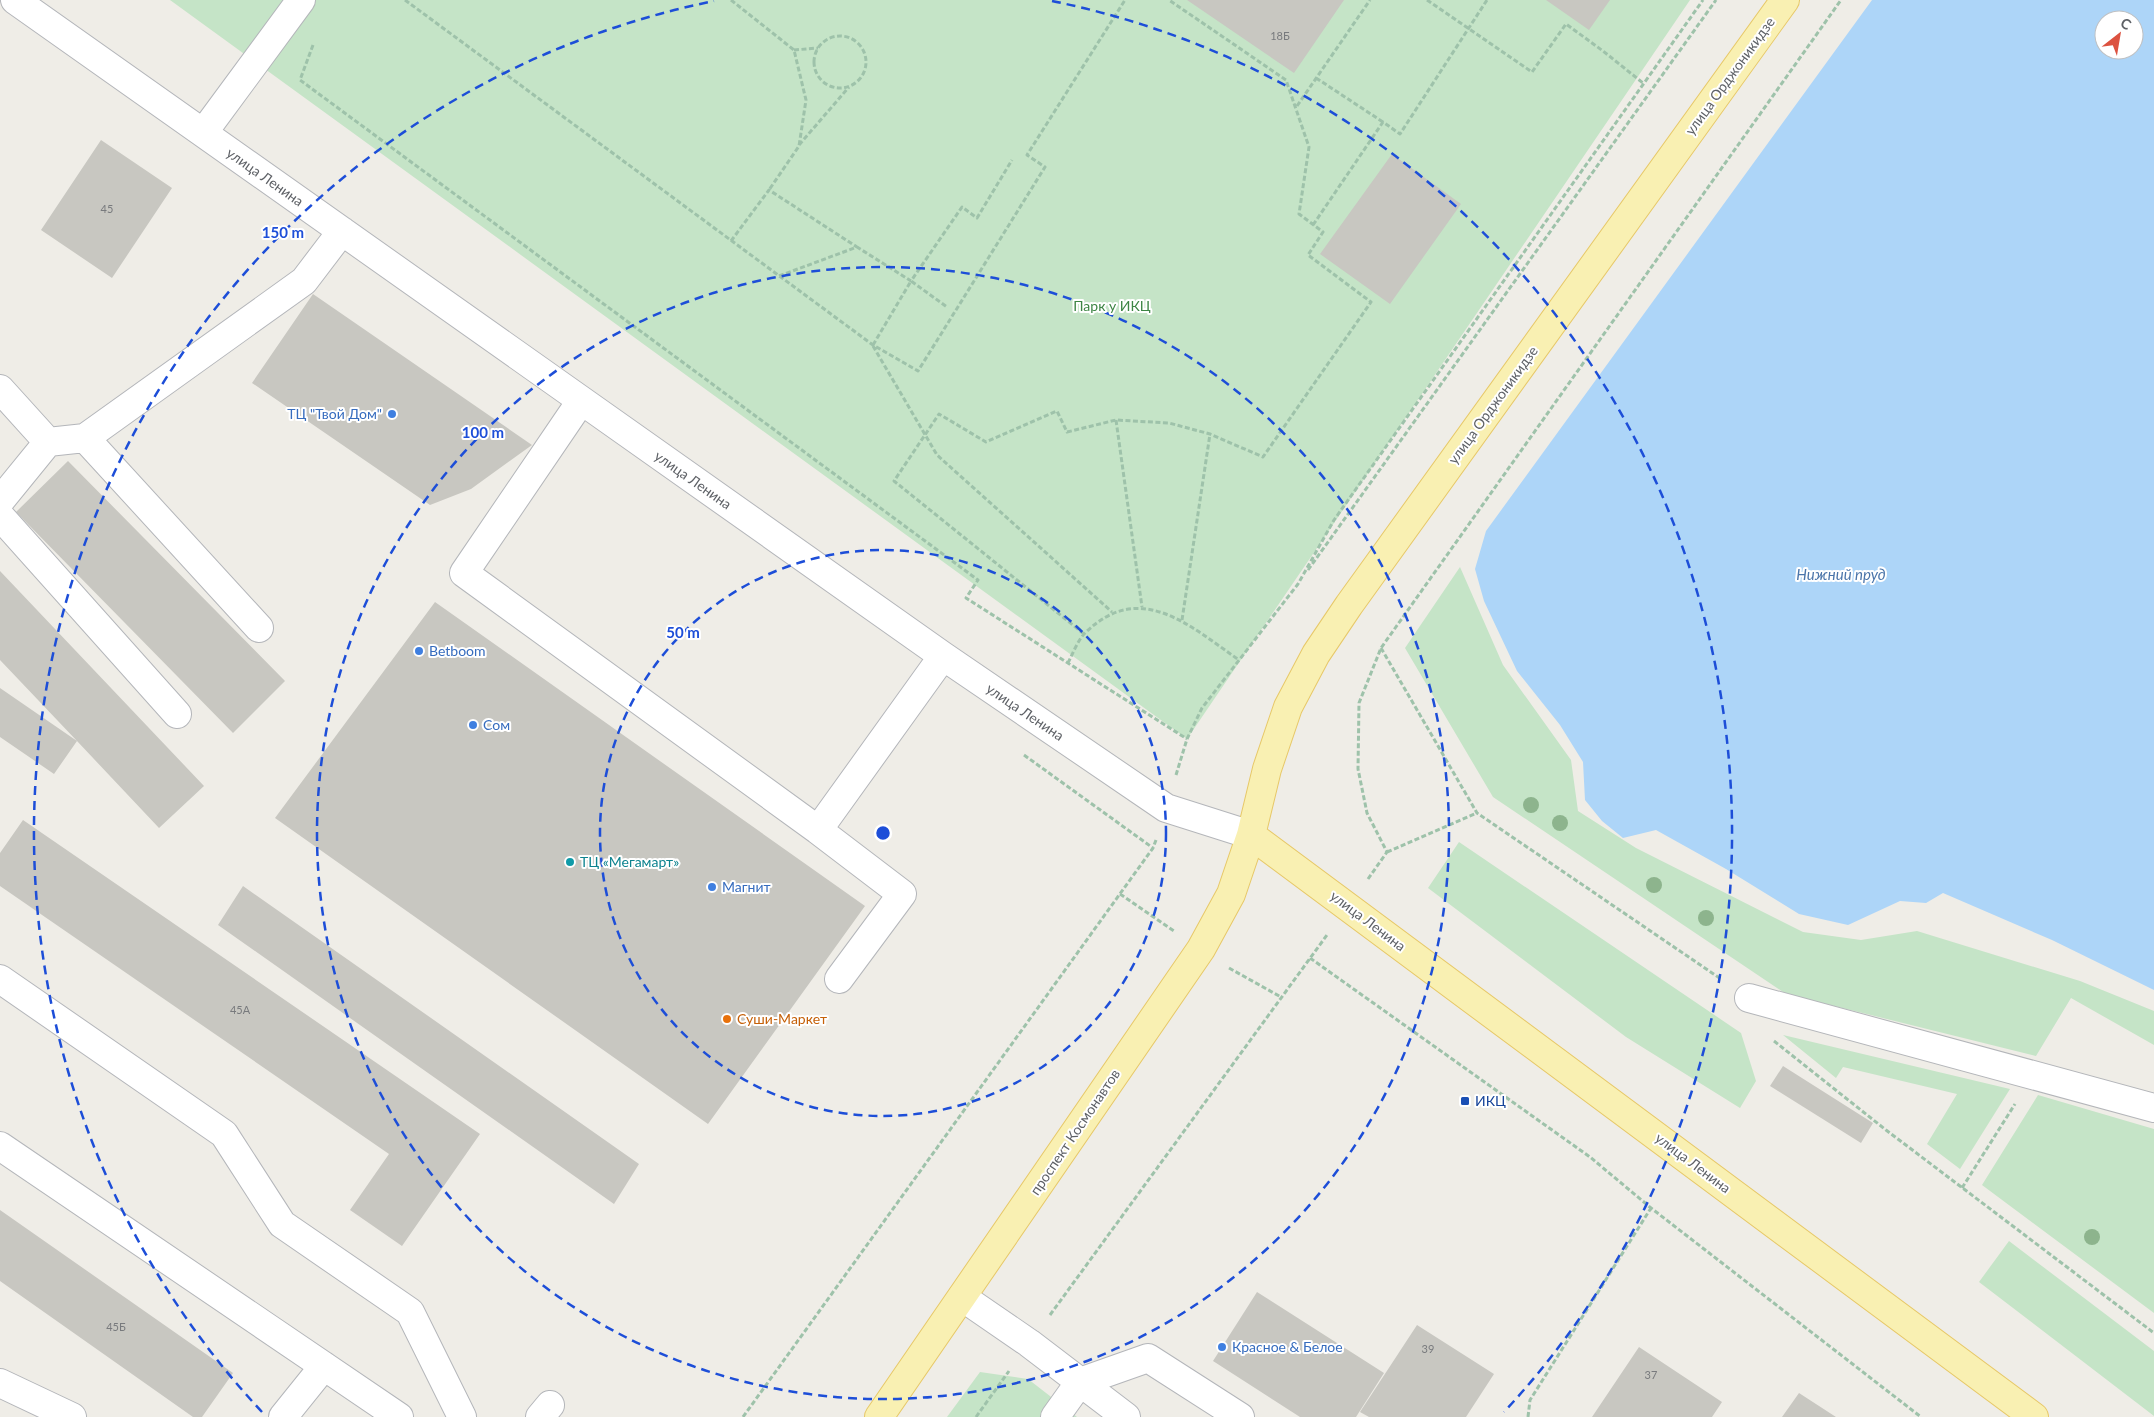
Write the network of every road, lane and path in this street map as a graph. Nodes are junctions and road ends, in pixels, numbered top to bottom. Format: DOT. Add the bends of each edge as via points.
graph roads {
  1 [pos="15,0"];
  2 [pos="301,0"];
  3 [pos="405,0"];
  4 [pos="731,0"];
  5 [pos="1125,0"];
  6 [pos="1169,0"];
  7 [pos="1370,0"];
  8 [pos="1426,0"];
  9 [pos="1487,0"];
  10 [pos="1703,0"];
  11 [pos="1716,0"];
  12 [pos="1785,0"];
  13 [pos="1841,0"];
  14 [pos="1468,29"];
  15 [pos="316,36"];
  16 [pos="818,48"];
  17 [pos="794,50"];
  18 [pos="1316,78"];
  19 [pos="1643,83"];
  20 [pos="850,86"];
  21 [pos="1297,106"];
  22 [pos="1383,122"];
  23 [pos="203,133"];
  24 [pos="799,146"];
  25 [pos="1012,160"];
  26 [pos="769,190"];
  27 [pos="1313,225"];
  28 [pos="342,232"];
  29 [pos="731,241"];
  30 [pos="857,248"];
  31 [pos="778,276"];
  32 [pos="911,281"];
  33 [pos="948,307"];
  34 [pos="873,345"];
  35 [pos="0,389"];
  36 [pos="581,401"];
  37 [pos="1116,420"];
  38 [pos="925,434"];
  39 [pos="1210,434"];
  40 [pos="85,438"];
  41 [pos="48,442"];
  42 [pos="0,501"];
  43 [pos="0,516"];
  44 [pos="1298,584"];
  45 [pos="1142,607"];
  46 [pos="1112,612"];
  47 [pos="1182,620"];
  48 [pos="259,628"];
  49 [pos="1084,634"];
  50 [pos="1381,648"];
  51 [pos="943,656"];
  52 [pos="1239,660"];
  53 [pos="1068,662"];
  54 [pos="177,714"];
  55 [pos="1187,739"];
  56 [pos="1166,808"];
  57 [pos="1477,813"];
  58 [pos="818,830"];
  59 [pos="1252,835"];
  60 [pos="1387,852"];
  61 [pos="1348,906"];
  62 [pos="1310,958"];
  63 [pos="0,979"];
  64 [pos="839,979"];
  65 [pos="1749,998"];
  66 [pos="2035,1074"];
  67 [pos="2154,1108"];
  68 [pos="0,1146"];
  69 [pos="1962,1188"];
  70 [pos="1651,1208"];
  71 [pos="962,1297"];
  72 [pos="2154,1333"];
  73 [pos="1029,1344"];
  74 [pos="324,1366"];
  75 [pos="1080,1382"];
  76 [pos="0,1383"];
  77 [pos="72,1417"];
  78 [pos="283,1417"];
  79 [pos="399,1417"];
  80 [pos="462,1417"];
  81 [pos="743,1417"];
  82 [pos="879,1417"];
  83 [pos="976,1417"];
  84 [pos="1055,1417"];
  85 [pos="1126,1417"];
  86 [pos="1240,1417"];
  87 [pos="1528,1417"];
  88 [pos="1921,1417"];
  89 [pos="2034,1417"];
  1 -- 23 [label="street, улица Ленина"];
  2 -- 23 [label="street"];
  3 -- 29 [label="path"];
  4 -- 17 [label="path"];
  5 -- 34 [label="path" via="1027,155 1045,167 918,370"];
  6 -- 21 [label="path" via="1286,80"];
  7 -- 18 [label="path"];
  8 -- 14 [label="path"];
  9 -- 14 [label="path"];
  10 -- 19 [label="path"];
  11 -- 44 [label="path"];
  12 -- 59 [label="main road, улица Орджоникидзе" via="1348,605 1316,654 1288,707"];
  13 -- 50 [label="path"];
  14 -- 19 [label="path" via="1532,72 1566,24"];
  14 -- 22 [label="path" via="1400,134"];
  15 -- 53 [label="path" via="300,80 978,580 966,598"];
  16 -- 17 [label="path"];
  16 -- 20 [label="path" via="814,64 820,79 834,87"];
  16 -- 20 [label="path" via="824,42 840,37 849,38 863,49 866,58 863,75"];
  17 -- 24 [label="path" via="806,100"];
  18 -- 21 [label="path"];
  18 -- 22 [label="path"];
  19 -- 44 [label="path" via="1334,520"];
  20 -- 24 [label="path"];
  21 -- 27 [label="path" via="1309,147 1299,214"];
  22 -- 27 [label="path"];
  23 -- 28 [label="street, улица Ленина"];
  24 -- 26 [label="path"];
  25 -- 32 [label="path" via="977,218 962,207"];
  26 -- 29 [label="path"];
  26 -- 30 [label="path"];
  27 -- 39 [label="path" via="1323,232 1308,255 1370,302 1263,457"];
  28 -- 36 [label="street, улица Ленина"];
  28 -- 40 [label="street" via="304,281"];
  29 -- 31 [label="path"];
  30 -- 31 [label="path"];
  30 -- 32 [label="path"];
  31 -- 34 [label="path"];
  32 -- 33 [label="path"];
  32 -- 34 [label="path"];
  34 -- 38 [label="path"];
  35 -- 41 [label="street"];
  36 -- 51 [label="street, улица Ленина"];
  36 -- 58 [label="street" via="464,573"];
  37 -- 38 [label="path" via="1067,432 1057,411 986,442 939,414"];
  37 -- 39 [label="path" via="1168,424"];
  37 -- 45 [label="path"];
  38 -- 46 [label="path" via="937,456"];
  38 -- 49 [label="path" via="894,481"];
  39 -- 47 [label="path"];
  40 -- 41 [label="street"];
  40 -- 48 [label="street"];
  41 -- 42 [label="street"];
  43 -- 54 [label="street"];
  44 -- 52 [label="path"];
  45 -- 46 [label="path"];
  45 -- 47 [label="path"];
  46 -- 49 [label="path"];
  47 -- 52 [label="path"];
  49 -- 53 [label="path"];
  50 -- 57 [label="path"];
  50 -- 60 [label="path" via="1358,703 1358,770 1367,813"];
  51 -- 56 [label="street, улица Ленина"];
  51 -- 58 [label="street"];
  52 -- 55 [label="path" via="1202,708"];
  53 -- 55 [label="path"];
  55 -- 56 [label="path"];
  56 -- 59 [label="street, улица Ленина"];
  56 -- 81 [label="path" via="1153,848"];
  57 -- 60 [label="path"];
  57 -- 65 [label="path"];
  58 -- 64 [label="street" via="902,894"];
  59 -- 61 [label="main road, улица Ленина"];
  59 -- 71 [label="main road, проспект Космонавтов" via="1231,894 1201,949"];
  60 -- 61 [label="path"];
  61 -- 62 [label="path"];
  61 -- 89 [label="main road, улица Ленина"];
  62 -- 70 [label="path" via="1590,1157"];
  62 -- 73 [label="path"];
  63 -- 80 [label="street" via="224,1134 282,1224 410,1312"];
  65 -- 66 [label="street"];
  65 -- 69 [label="path" via="1768,1037"];
  66 -- 67 [label="street"];
  66 -- 69 [label="path"];
  68 -- 74 [label="street"];
  69 -- 72 [label="path"];
  70 -- 87 [label="path" via="1530,1400"];
  70 -- 88 [label="path"];
  71 -- 73 [label="street"];
  71 -- 82 [label="main road, проспект Космонавтов"];
  73 -- 75 [label="street"];
  73 -- 83 [label="path"];
  74 -- 78 [label="street"];
  74 -- 79 [label="street"];
  75 -- 84 [label="street"];
  75 -- 85 [label="street"];
  75 -- 86 [label="street" via="1148,1358"];
  76 -- 77 [label="street"];
}
